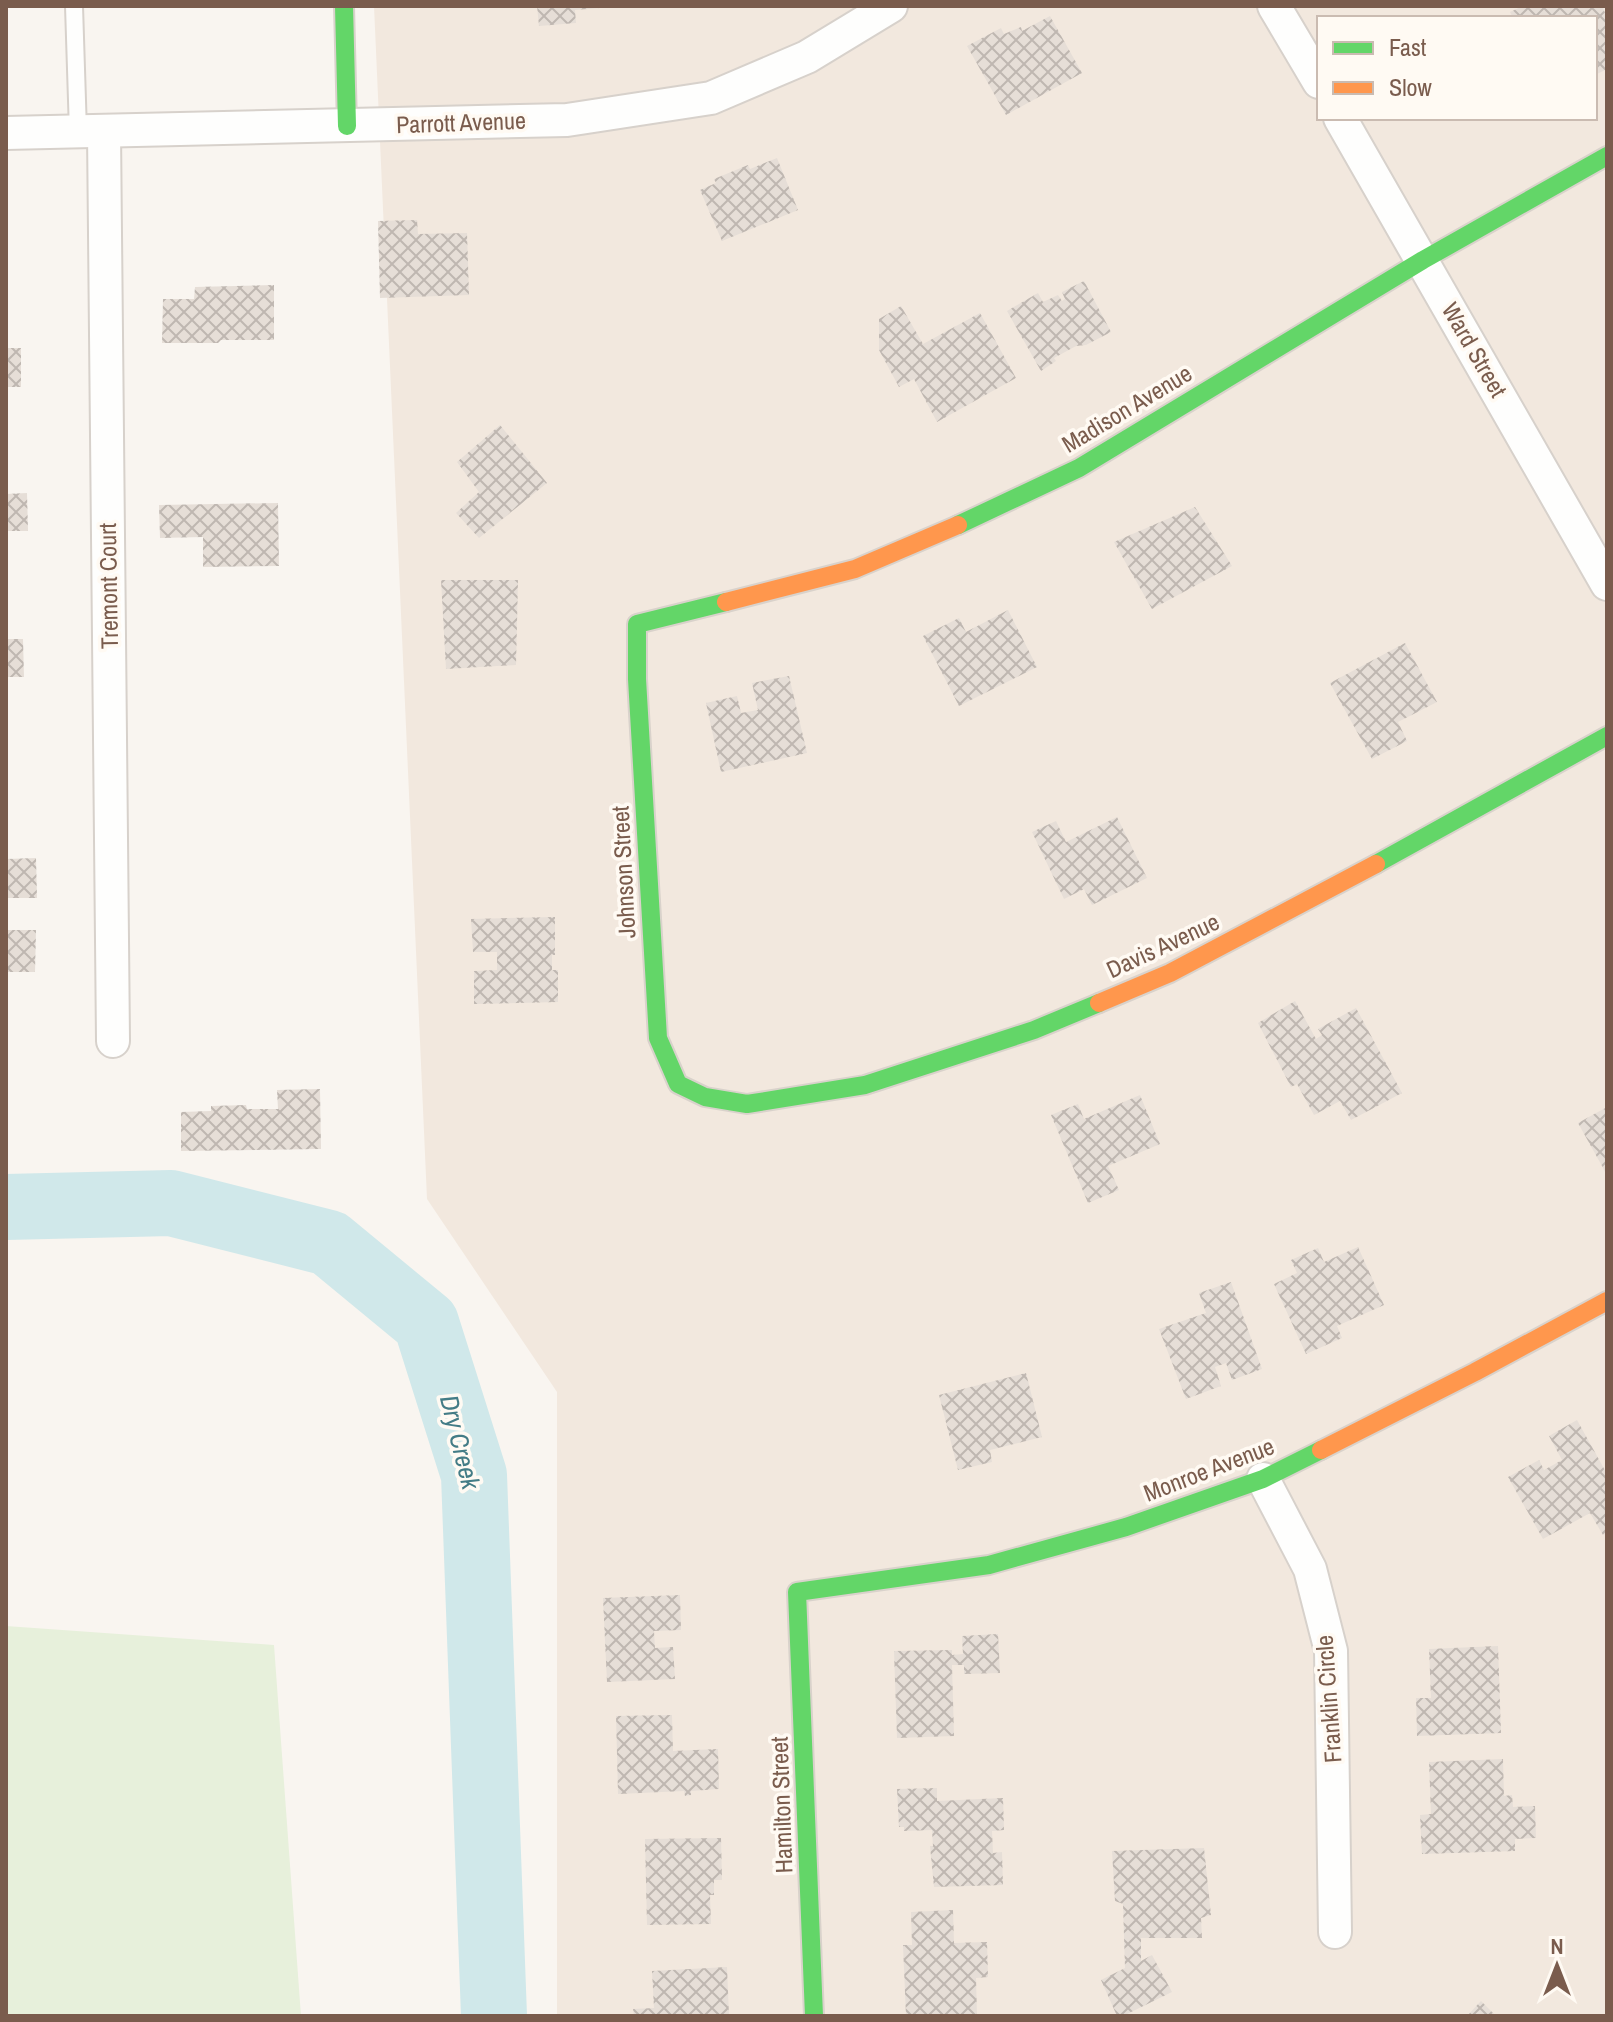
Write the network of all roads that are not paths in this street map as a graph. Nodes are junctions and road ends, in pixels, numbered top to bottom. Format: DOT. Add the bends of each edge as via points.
graph roads {
  1 [pos="74,6"];
  2 [pos="344,6"];
  3 [pos="891,6"];
  4 [pos="1274,6"];
  5 [pos="1317,79"];
  6 [pos="1341,120"];
  7 [pos="347,126"];
  8 [pos="91,132"];
  9 [pos="6,133"];
  10 [pos="1607,156"];
  11 [pos="1423,260"];
  12 [pos="1607,584"];
  13 [pos="637,624"];
  14 [pos="1607,736"];
  15 [pos="113,1041"];
  16 [pos="705,1097"];
  17 [pos="1607,1301"];
  18 [pos="1263,1479"];
  19 [pos="797,1592"];
  20 [pos="1335,1932"];
  21 [pos="814,2016"];
  1 -- 8 [label="lane"];
  2 -- 7 [label="street"];
  3 -- 7 [label="street, Parrott Avenue" via="807,57 711,98 567,120"];
  4 -- 5 [label="street"];
  6 -- 11 [label="street, Ward Street"];
  7 -- 8 [label="street, Parrott Avenue"];
  8 -- 9 [label="street, Parrott Avenue"];
  8 -- 15 [label="street, Tremont Court"];
  10 -- 11 [label="street, Madison Avenue"];
  11 -- 12 [label="street, Ward Street"];
  11 -- 13 [label="street, Madison Avenue" via="1079,468 965,522 855,569"];
  13 -- 16 [label="street, Johnson Street" via="658,1038 678,1084"];
  14 -- 16 [label="street, Davis Avenue" via="1183,966 1034,1030 865,1085 747,1104"];
  17 -- 18 [label="street, Monroe Avenue"];
  18 -- 19 [label="street, Monroe Avenue" via="1126,1527 989,1565"];
  18 -- 20 [label="street, Franklin Circle" via="1310,1569 1331,1651"];
  19 -- 21 [label="street, Hamilton Street"];
}
